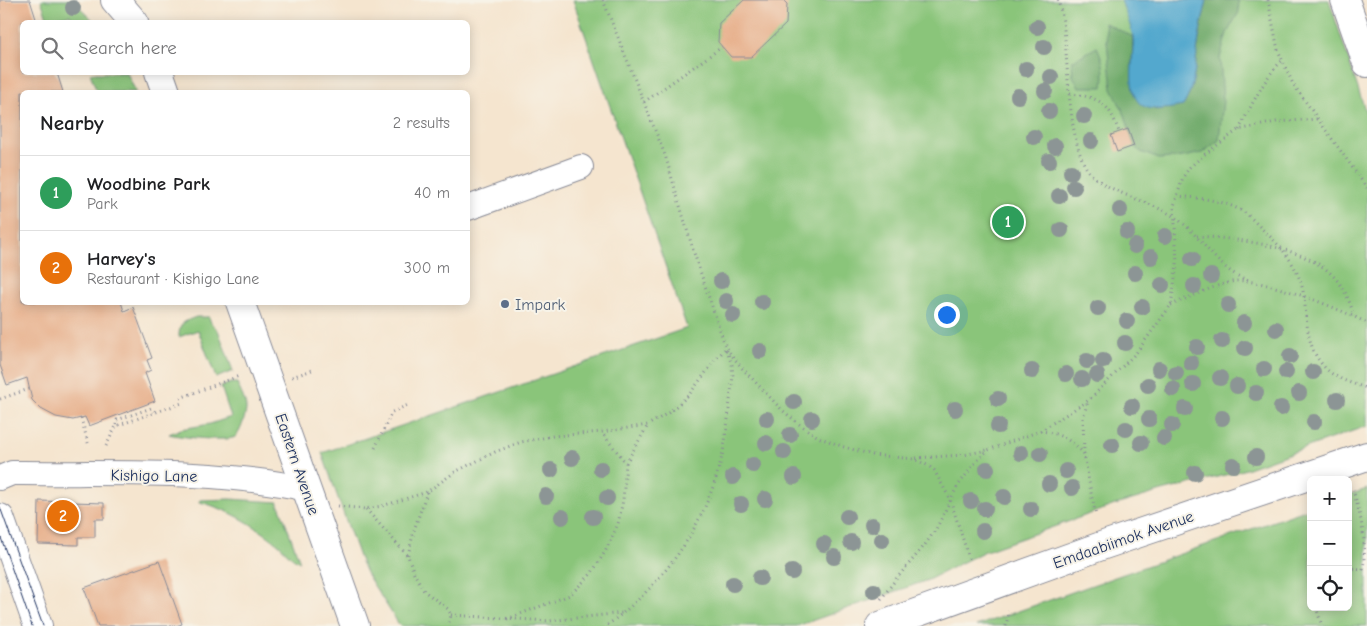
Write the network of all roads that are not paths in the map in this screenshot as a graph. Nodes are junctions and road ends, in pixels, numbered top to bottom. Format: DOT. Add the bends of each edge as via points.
graph roads {
  1 [pos="116,0"];
  2 [pos="1345,0"];
  3 [pos="132,20"];
  4 [pos="1367,63"];
  5 [pos="160,75"];
  6 [pos="165,90"];
  7 [pos="581,167"];
  8 [pos="470,207"];
  9 [pos="241,305"];
  10 [pos="1361,460"];
  11 [pos="0,478"];
  12 [pos="307,489"];
  13 [pos="0,518"];
  14 [pos="336,574"];
  15 [pos="38,626"];
  16 [pos="355,626"];
  17 [pos="375,626"];
  18 [pos="880,626"];
  1 -- 3 [label="main road"];
  2 -- 4 [label="main road"];
  5 -- 6 [label="main road"];
  7 -- 8 [label="street"];
  9 -- 12 [label="main road, Eastern Avenue"];
  10 -- 18 [label="main road, Emdaabiimok Avenue" via="1095,548"];
  11 -- 12 [label="street, Kishigo Lane" via="12,473 188,475 264,480"];
  12 -- 14 [label="main road, Eastern Avenue"];
  13 -- 15 [label="main road"];
  14 -- 16 [label="main road, Eastern Avenue"];
  14 -- 17 [label="main road"];
}
